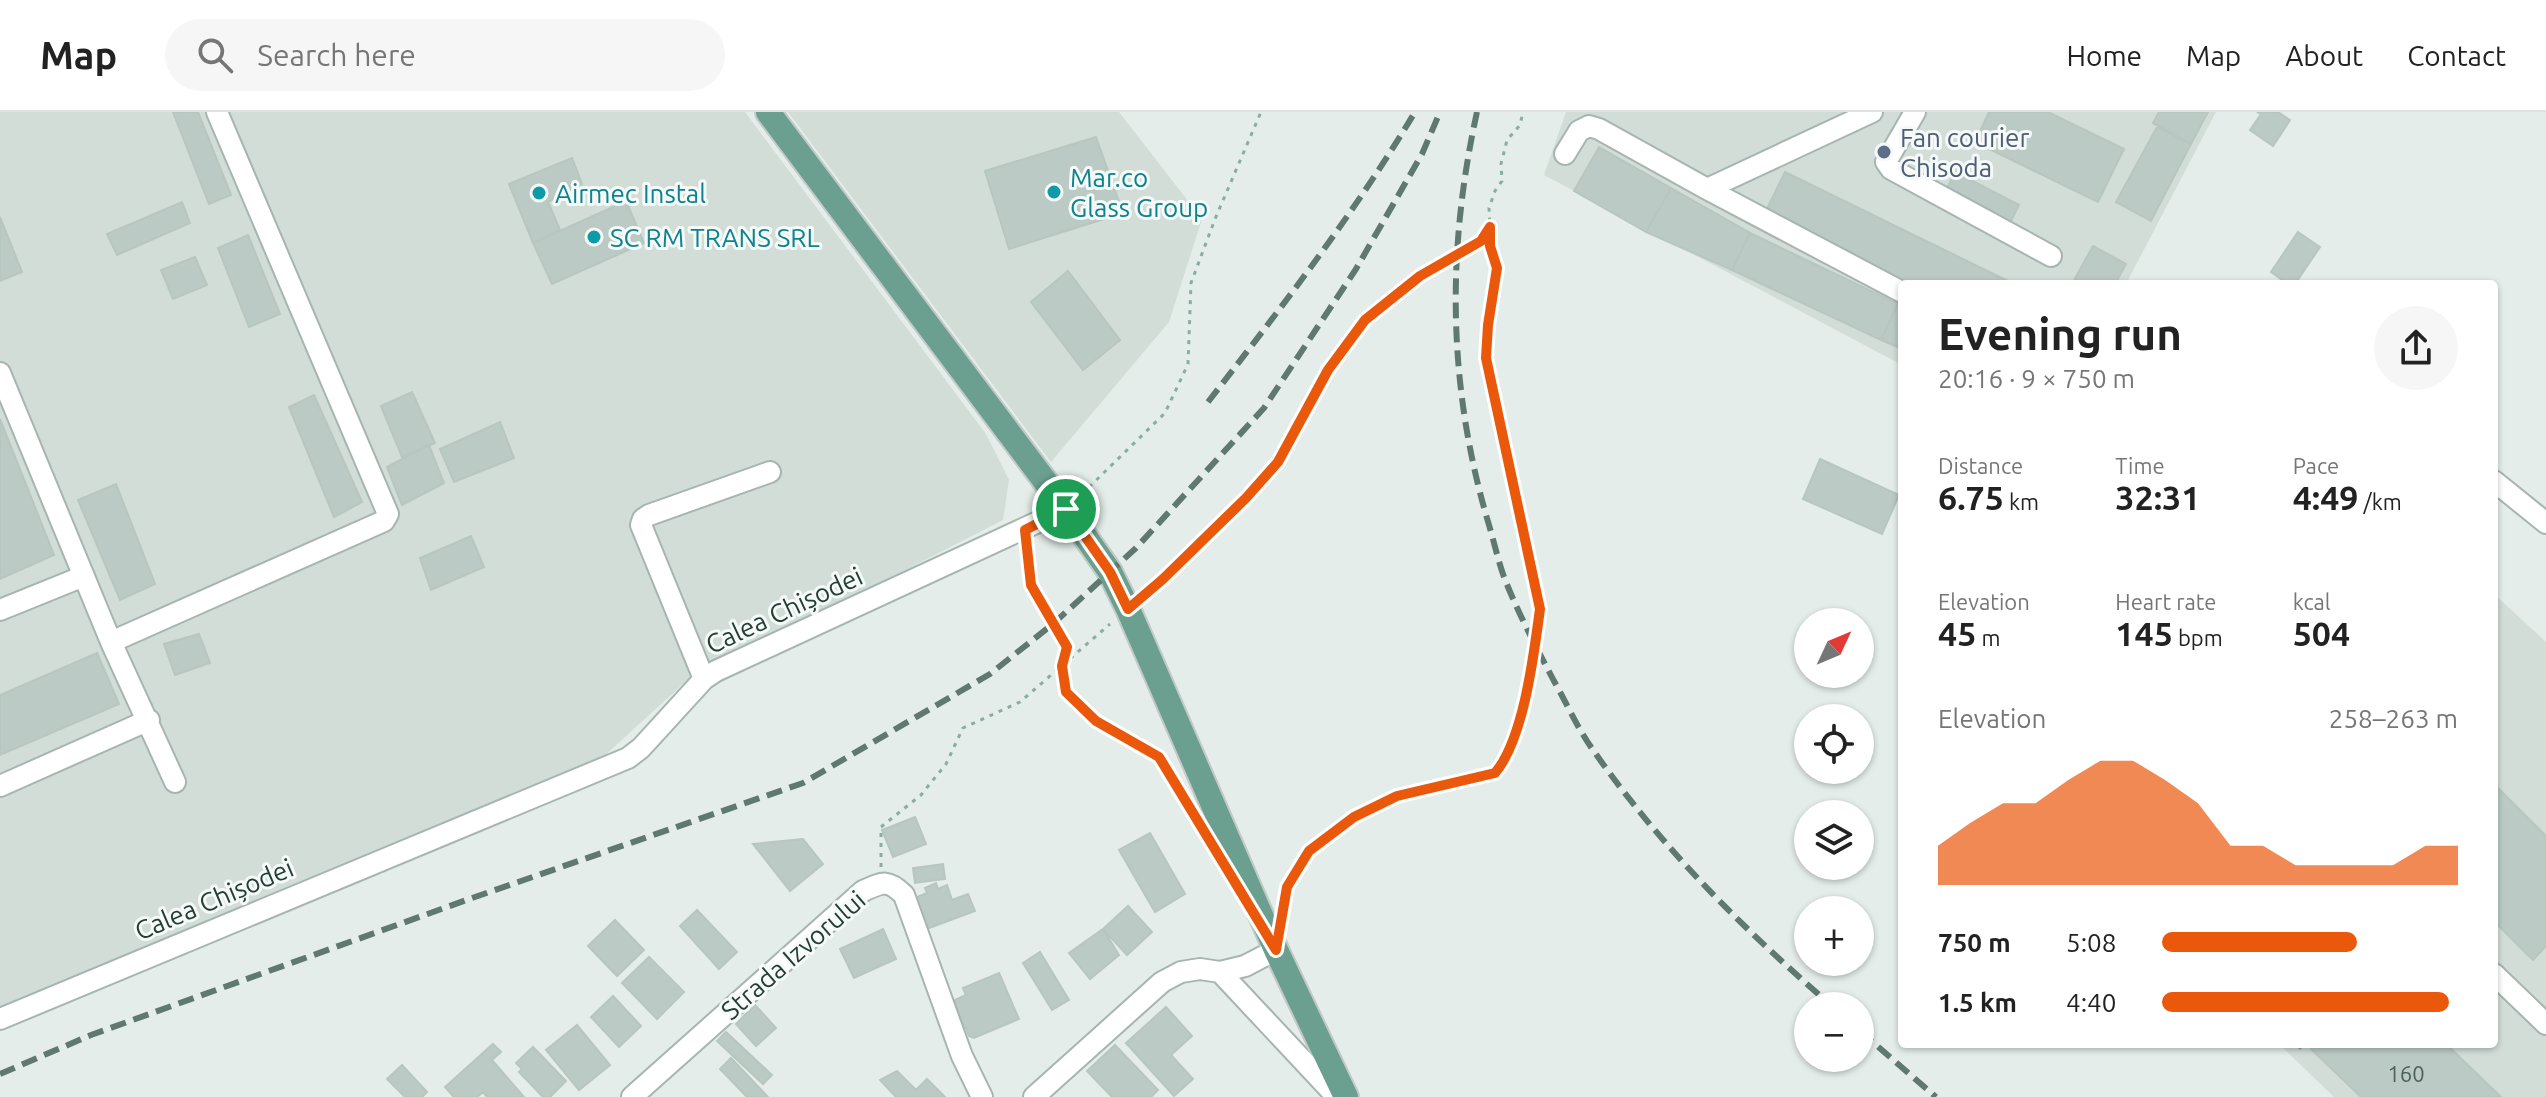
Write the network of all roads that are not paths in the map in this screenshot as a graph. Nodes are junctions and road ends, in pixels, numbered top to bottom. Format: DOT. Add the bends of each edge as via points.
graph roads {
  1 [pos="217,112"];
  2 [pos="768,112"];
  3 [pos="1872,112"];
  4 [pos="1915,112"];
  5 [pos="1565,154"];
  6 [pos="1707,189"];
  7 [pos="2051,256"];
  8 [pos="1898,290"];
  9 [pos="0,373"];
  10 [pos="770,472"];
  11 [pos="2498,484"];
  12 [pos="1066,509"];
  13 [pos="2546,523"];
  14 [pos="84,576"];
  15 [pos="0,610"];
  16 [pos="111,642"];
  17 [pos="704,679"];
  18 [pos="149,720"];
  19 [pos="175,782"];
  20 [pos="0,786"];
  21 [pos="1276,950"];
  22 [pos="1220,972"];
  23 [pos="2498,978"];
  24 [pos="0,1019"];
  25 [pos="2546,1024"];
  26 [pos="632,1097"];
  27 [pos="982,1097"];
  28 [pos="1034,1097"];
  29 [pos="1337,1097"];
  30 [pos="1346,1097"];
  1 -- 16 [label="street" via="388,514 384,521"];
  2 -- 12 [label="main road"];
  3 -- 6 [label="street"];
  4 -- 7 [label="street" via="1889,154 1886,162 1891,169"];
  5 -- 6 [label="street" via="1579,131 1589,126"];
  6 -- 8 [label="street"];
  9 -- 14 [label="street"];
  10 -- 17 [label="street" via="649,515 641,525"];
  11 -- 13 [label="street"];
  12 -- 17 [label="street, Calea Chișodei"];
  12 -- 21 [label="main road" via="1110,572 1128,609"];
  14 -- 15 [label="street"];
  14 -- 16 [label="street"];
  16 -- 18 [label="street"];
  17 -- 24 [label="street, Calea Chișodei" via="628,758"];
  18 -- 19 [label="street"];
  18 -- 20 [label="street"];
  21 -- 22 [label="street"];
  21 -- 30 [label="main road"];
  22 -- 28 [label="street" via="1181,972 1162,982"];
  22 -- 29 [label="street"];
  23 -- 25 [label="street"];
  26 -- 27 [label="street, Strada Izvorului" via="863,891 881,883 894,885 904,895"];
}
